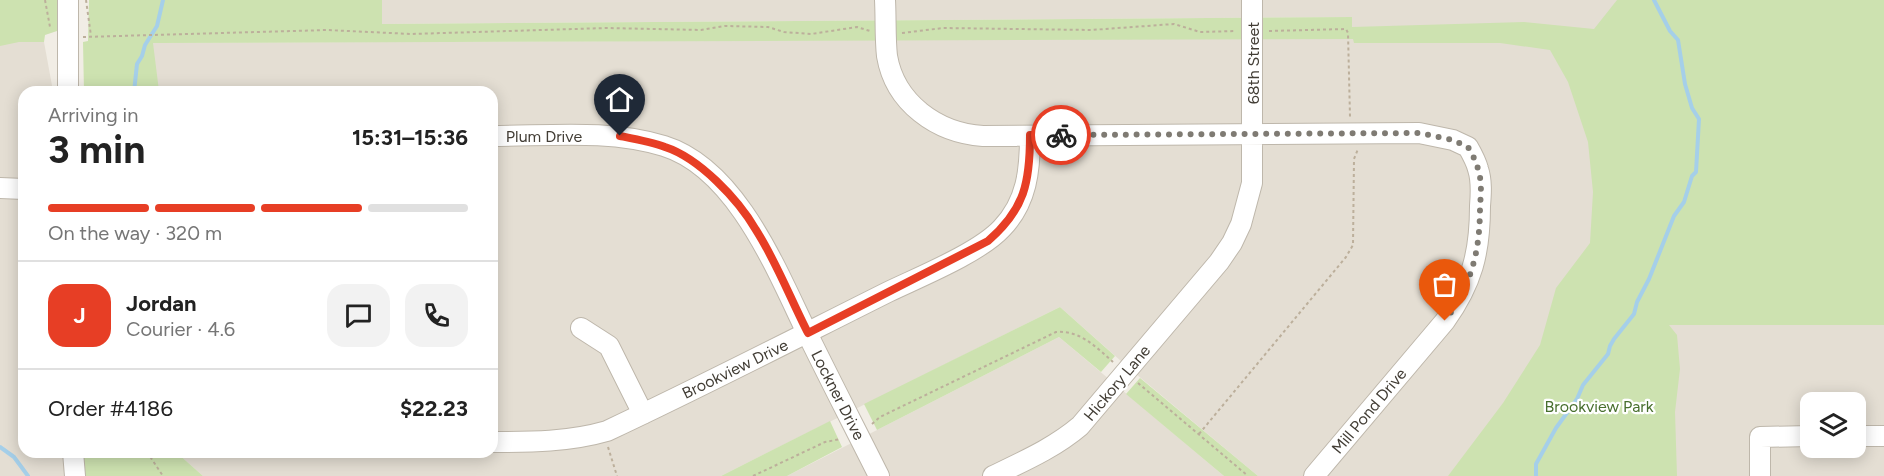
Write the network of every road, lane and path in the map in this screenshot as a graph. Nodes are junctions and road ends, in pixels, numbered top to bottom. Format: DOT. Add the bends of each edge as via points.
graph roads {
  1 [pos="68,0"];
  2 [pos="86,0"];
  3 [pos="885,0"];
  4 [pos="1252,0"];
  5 [pos="1253,32"];
  6 [pos="886,34"];
  7 [pos="91,36"];
  8 [pos="82,38"];
  9 [pos="68,86"];
  10 [pos="1356,133"];
  11 [pos="1253,134"];
  12 [pos="1030,135"];
  13 [pos="498,136"];
  14 [pos="597,136"];
  15 [pos="0,188"];
  16 [pos="18,189"];
  17 [pos="1219,262"];
  18 [pos="581,328"];
  19 [pos="808,333"];
  20 [pos="1126,373"];
  21 [pos="643,414"];
  22 [pos="603,432"];
  23 [pos="1199,434"];
  24 [pos="858,435"];
  25 [pos="1800,436"];
  26 [pos="1866,436"];
  27 [pos="1884,436"];
  28 [pos="498,442"];
  29 [pos="74,458"];
  30 [pos="151,458"];
  31 [pos="75,476"];
  32 [pos="163,476"];
  33 [pos="617,476"];
  34 [pos="753,476"];
  35 [pos="879,476"];
  36 [pos="993,476"];
  37 [pos="1248,476"];
  38 [pos="1314,476"];
  39 [pos="1760,476"];
  1 -- 9 [label="street"];
  2 -- 7 [label="path"];
  3 -- 6 [label="street"];
  4 -- 5 [label="street, 68th Street"];
  5 -- 6 [label="path" via="1200,32 1174,24 1091,30 943,28"];
  5 -- 10 [label="path" via="1346,29 1350,124"];
  5 -- 11 [label="street, 68th Street"];
  6 -- 7 [label="path" via="857,27 811,34 768,27 724,26 701,30 607,28 411,34 327,30"];
  6 -- 12 [label="street" via="893,75 901,91 925,117 957,132"];
  7 -- 8 [label="path"];
  10 -- 11 [label="street"];
  10 -- 23 [label="path" via="1361,139 1354,159 1353,245"];
  10 -- 38 [label="street, Mill Pond Drive" via="1419,133 1468,147 1481,187 1479,240 1468,283 1445,321"];
  11 -- 12 [label="street"];
  11 -- 17 [label="street, 68th Street" via="1248,203 1241,225"];
  12 -- 19 [label="street, Brookview Drive" via="1027,183 1021,201 1002,229 974,249"];
  13 -- 14 [label="street, Plum Drive"];
  14 -- 19 [label="street, Lockner Drive" via="620,136 666,147 691,159 709,174 756,229"];
  15 -- 16 [label="street"];
  17 -- 20 [label="street, Hickory Lane"];
  18 -- 21 [label="street" via="609,346"];
  19 -- 21 [label="street, Brookview Drive"];
  19 -- 24 [label="street, Lockner Drive"];
  20 -- 23 [label="path"];
  20 -- 24 [label="path" via="1084,338 1072,332 1056,332 880,417"];
  20 -- 36 [label="street, Hickory Lane" via="1064,440"];
  21 -- 22 [label="street, Brookview Drive"];
  22 -- 28 [label="street, Brookview Drive" via="561,441"];
  22 -- 33 [label="path"];
  23 -- 37 [label="path"];
  24 -- 34 [label="path" via="825,442"];
  24 -- 35 [label="street, Lockner Drive"];
  25 -- 39 [label="street" via="1760,436"];
  26 -- 27 [label="street"];
  29 -- 31 [label="street"];
  30 -- 32 [label="path"];
}
